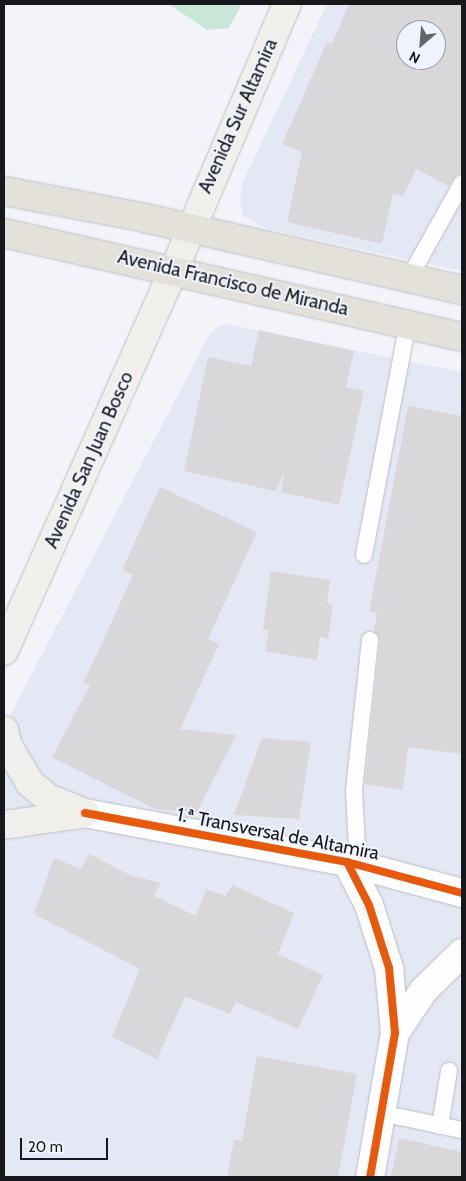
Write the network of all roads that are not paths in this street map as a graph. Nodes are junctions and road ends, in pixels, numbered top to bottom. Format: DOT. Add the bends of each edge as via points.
graph roads {
  1 [pos="288,4"];
  2 [pos="462,183"];
  3 [pos="4,192"];
  4 [pos="190,229"];
  5 [pos="4,233"];
  6 [pos="174,270"];
  7 [pos="409,278"];
  8 [pos="462,290"];
  9 [pos="408,323"];
  10 [pos="462,337"];
  11 [pos="364,555"];
  12 [pos="370,640"];
  13 [pos="4,651"];
  14 [pos="4,730"];
  15 [pos="86,813"];
  16 [pos="4,825"];
  17 [pos="352,864"];
  18 [pos="462,893"];
  19 [pos="462,953"];
  20 [pos="395,1033"];
  21 [pos="449,1071"];
  22 [pos="381,1113"];
  23 [pos="440,1126"];
  24 [pos="462,1130"];
  25 [pos="370,1177"];
  1 -- 4 [label="main road, Avenida Sur Altamira"];
  2 -- 7 [label="lane"];
  3 -- 4 [label="main road"];
  4 -- 6 [label="main road, Avenida Sur Altamira"];
  4 -- 7 [label="main road"];
  5 -- 6 [label="main road, Avenida Francisco de Miranda"];
  6 -- 9 [label="main road, Avenida Francisco de Miranda"];
  6 -- 13 [label="main road, Avenida San Juan Bosco"];
  7 -- 8 [label="main road"];
  9 -- 10 [label="main road, Avenida Francisco de Miranda"];
  9 -- 11 [label="lane"];
  12 -- 17 [label="lane" via="354,790"];
  14 -- 15 [label="main road" via="7,744 30,784 48,798"];
  15 -- 16 [label="main road"];
  15 -- 17 [label="street, 1.ª Transversal de Altamira"];
  17 -- 18 [label="street, 1.ª Transversal de Altamira"];
  17 -- 20 [label="street" via="389,968"];
  19 -- 20 [label="street" via="424,990"];
  20 -- 22 [label="street"];
  21 -- 23 [label="lane"];
  22 -- 23 [label="lane"];
  22 -- 25 [label="street"];
  23 -- 24 [label="lane"];
}
